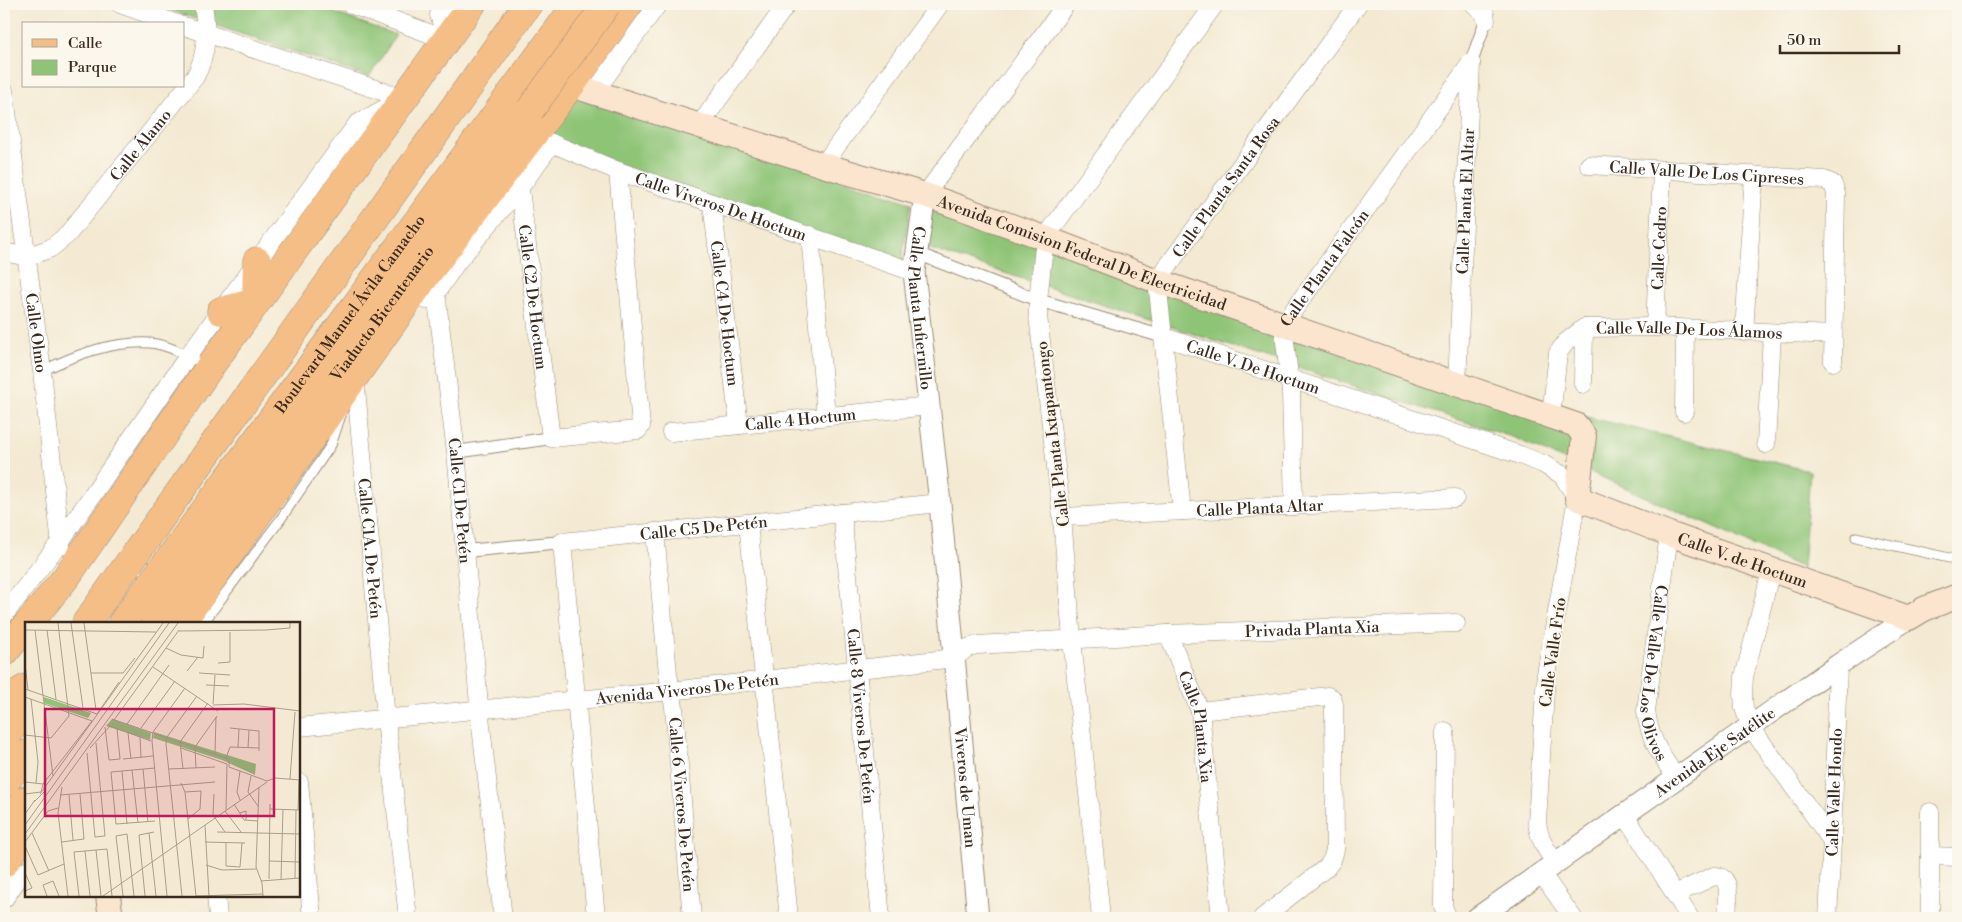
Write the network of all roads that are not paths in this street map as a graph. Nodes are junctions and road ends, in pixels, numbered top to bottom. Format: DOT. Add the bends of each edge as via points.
graph roads {
  1 [pos="120,4"];
  2 [pos="203,4"];
  3 [pos="350,4"];
  4 [pos="472,4"];
  5 [pos="512,4"];
  6 [pos="528,4"];
  7 [pos="577,4"];
  8 [pos="591,4"];
  9 [pos="607,4"];
  10 [pos="629,4"];
  11 [pos="658,4"];
  12 [pos="787,4"];
  13 [pos="940,4"];
  14 [pos="1066,4"];
  15 [pos="1215,4"];
  16 [pos="1358,4"];
  17 [pos="1474,4"];
  18 [pos="441,7"];
  19 [pos="1486,20"];
  20 [pos="171,22"];
  21 [pos="185,26"];
  22 [pos="206,34"];
  23 [pos="505,35"];
  24 [pos="447,40"];
  25 [pos="588,59"];
  26 [pos="1471,63"];
  27 [pos="582,89"];
  28 [pos="4,90"];
  29 [pos="403,98"];
  30 [pos="699,126"];
  31 [pos="542,139"];
  32 [pos="516,157"];
  33 [pos="822,165"];
  34 [pos="1589,165"];
  35 [pos="1662,170"];
  36 [pos="618,171"];
  37 [pos="1754,175"];
  38 [pos="521,186"];
  39 [pos="925,195"];
  40 [pos="712,203"];
  41 [pos="810,235"];
  42 [pos="1045,238"];
  43 [pos="4,252"];
  44 [pos="27,257"];
  45 [pos="257,261"];
  46 [pos="915,263"];
  47 [pos="1157,282"];
  48 [pos="436,293"];
  49 [pos="1038,300"];
  50 [pos="256,302"];
  51 [pos="221,311"];
  52 [pos="1283,325"];
  53 [pos="1584,328"];
  54 [pos="1655,328"];
  55 [pos="1685,329"];
  56 [pos="1744,332"];
  57 [pos="1772,334"];
  58 [pos="1833,335"];
  59 [pos="382,337"];
  60 [pos="1164,337"];
  61 [pos="199,362"];
  62 [pos="1833,362"];
  63 [pos="42,371"];
  64 [pos="1289,379"];
  65 [pos="353,380"];
  66 [pos="1583,384"];
  67 [pos="1457,385"];
  68 [pos="929,406"];
  69 [pos="1684,412"];
  70 [pos="826,416"];
  71 [pos="1551,416"];
  72 [pos="740,425"];
  73 [pos="671,432"];
  74 [pos="1584,436"];
  75 [pos="551,438"];
  76 [pos="1766,444"];
  77 [pos="456,452"];
  78 [pos="1456,498"];
  79 [pos="1577,498"];
  80 [pos="940,503"];
  81 [pos="1294,506"];
  82 [pos="1182,511"];
  83 [pos="842,513"];
  84 [pos="1062,517"];
  85 [pos="748,523"];
  86 [pos="655,532"];
  87 [pos="1669,534"];
  88 [pos="255,536"];
  89 [pos="1856,536"];
  90 [pos="60,542"];
  91 [pos="562,542"];
  92 [pos="466,551"];
  93 [pos="1958,560"];
  94 [pos="1771,570"];
  95 [pos="67,576"];
  96 [pos="1958,596"];
  97 [pos="4,615"];
  98 [pos="1909,618"];
  99 [pos="29,622"];
  100 [pos="87,622"];
  101 [pos="123,622"];
  102 [pos="156,622"];
  103 [pos="182,622"];
  104 [pos="204,622"];
  105 [pos="1456,623"];
  106 [pos="25,627"];
  107 [pos="1168,634"];
  108 [pos="1072,640"];
  109 [pos="4,653"];
  110 [pos="954,658"];
  111 [pos="1838,665"];
  112 [pos="856,670"];
  113 [pos="765,681"];
  114 [pos="25,689"];
  115 [pos="671,691"];
  116 [pos="576,699"];
  117 [pos="4,701"];
  118 [pos="25,709"];
  119 [pos="480,709"];
  120 [pos="1200,712"];
  121 [pos="386,719"];
  122 [pos="1750,726"];
  123 [pos="300,727"];
  124 [pos="1445,731"];
  125 [pos="4,740"];
  126 [pos="25,755"];
  127 [pos="1676,778"];
  128 [pos="4,784"];
  129 [pos="300,792"];
  130 [pos="25,801"];
  131 [pos="1930,812"];
  132 [pos="1625,815"];
  133 [pos="4,831"];
  134 [pos="25,834"];
  135 [pos="1832,841"];
  136 [pos="1930,856"];
  137 [pos="1958,858"];
  138 [pos="4,863"];
  139 [pos="1548,868"];
  140 [pos="25,872"];
  141 [pos="1676,894"];
  142 [pos="108,897"];
  143 [pos="216,897"];
  144 [pos="4,899"];
  145 [pos="111,918"];
  146 [pos="218,918"];
  147 [pos="312,918"];
  148 [pos="408,918"];
  149 [pos="503,918"];
  150 [pos="596,918"];
  151 [pos="692,918"];
  152 [pos="789,918"];
  153 [pos="881,918"];
  154 [pos="978,918"];
  155 [pos="1101,918"];
  156 [pos="1221,918"];
  157 [pos="1262,918"];
  158 [pos="1448,918"];
  159 [pos="1477,918"];
  160 [pos="1573,918"];
  161 [pos="1690,918"];
  162 [pos="1727,918"];
  163 [pos="1828,918"];
  164 [pos="1930,918"];
  1 -- 20 [label="street"];
  2 -- 22 [label="street, Calle Álamo"];
  3 -- 24 [label="street"];
  4 -- 24 [label="main road"];
  5 -- 23 [label="main road"];
  6 -- 23 [label="main road, Boulevard Manuel Ávila Camacho"];
  7 -- 101 [label="main road, Boulevard Manuel Ávila Camacho"];
  8 -- 25 [label="main road"];
  9 -- 102 [label="main road, Viaducto Bicentenario, bridge"];
  10 -- 25 [label="main road"];
  11 -- 27 [label="street"];
  12 -- 30 [label="street"];
  13 -- 33 [label="street"];
  14 -- 39 [label="street, Calle Planta Infiernillo"];
  15 -- 42 [label="street, Calle Planta Ixtapantongo"];
  16 -- 47 [label="street, Calle Planta Santa Rosa"];
  17 -- 19 [label="street" via="1485,14"];
  18 -- 24 [label="street"];
  19 -- 26 [label="street, Calle Planta El Altar"];
  21 -- 22 [label="street"];
  22 -- 29 [label="street"];
  22 -- 44 [label="street, Calle Álamo" via="204,56 195,77 67,235 50,248"];
  23 -- 100 [label="main road, Boulevard Manuel Ávila Camacho"];
  24 -- 29 [label="main road"];
  25 -- 27 [label="main road"];
  26 -- 52 [label="street, Calle Planta Falcón"];
  26 -- 67 [label="street, Calle Planta El Altar"];
  27 -- 30 [label="main road, Avenida Comision Federal De Electricidad"];
  27 -- 31 [label="main road"];
  28 -- 44 [label="street, Calle Olmo"];
  29 -- 45 [label="street" via="357,124"];
  29 -- 50 [label="main road"];
  30 -- 33 [label="main road, Avenida Comision Federal De Electricidad"];
  31 -- 32 [label="main road"];
  31 -- 36 [label="street, Calle Viveros De Hoctum"];
  31 -- 38 [label="street"];
  32 -- 38 [label="street, Calle C2 De Hoctum"];
  32 -- 59 [label="main road"];
  33 -- 39 [label="main road, Avenida Comision Federal De Electricidad"];
  34 -- 35 [label="street, Calle Valle De Los Cipreses"];
  35 -- 37 [label="street, Calle Valle De Los Cipreses"];
  35 -- 54 [label="street, Calle Cedro"];
  36 -- 40 [label="street, Calle Viveros De Hoctum"];
  36 -- 75 [label="street" via="641,426 638,430"];
  37 -- 56 [label="street"];
  37 -- 58 [label="street, Calle Valle De Los Cipreses" via="1824,180 1833,184 1836,194"];
  38 -- 48 [label="street" via="457,262"];
  38 -- 75 [label="street, Calle C2 De Hoctum"];
  39 -- 42 [label="main road, Avenida Comision Federal De Electricidad"];
  39 -- 46 [label="street, Calle Planta Infiernillo"];
  40 -- 41 [label="street, Calle Viveros De Hoctum"];
  40 -- 72 [label="street, Calle C4 De Hoctum"];
  41 -- 46 [label="street, Calle Viveros De Hoctum"];
  41 -- 70 [label="street"];
  42 -- 47 [label="main road, Avenida Comision Federal De Electricidad"];
  42 -- 49 [label="street, Calle Planta Ixtapantongo"];
  43 -- 44 [label="street"];
  44 -- 63 [label="street, Calle Olmo"];
  45 -- 50 [label="main road"];
  45 -- 51 [label="street"];
  46 -- 49 [label="street, Calle V. De Hoctum"];
  46 -- 68 [label="street, Calle Planta Infiernillo"];
  47 -- 52 [label="main road, Avenida Comision Federal De Electricidad"];
  47 -- 60 [label="street"];
  48 -- 59 [label="street"];
  48 -- 77 [label="street, Calle C1 De Petén"];
  49 -- 60 [label="street, Calle V. De Hoctum"];
  49 -- 84 [label="street, Calle Planta Ixtapantongo"];
  50 -- 51 [label="main road"];
  50 -- 61 [label="main road"];
  51 -- 61 [label="street"];
  52 -- 64 [label="street, Calle Planta Falcón"];
  52 -- 67 [label="main road, Avenida Comision Federal De Electricidad"];
  53 -- 54 [label="street, Calle Valle De Los Álamos"];
  53 -- 66 [label="street"];
  53 -- 71 [label="street, Calle Valle De Los Álamos" via="1558,353"];
  54 -- 55 [label="street, Calle Valle De Los Álamos"];
  55 -- 56 [label="street, Calle Valle De Los Álamos"];
  55 -- 69 [label="street"];
  56 -- 57 [label="street, Calle Valle De Los Álamos"];
  57 -- 58 [label="street, Calle Valle De Los Álamos"];
  57 -- 76 [label="street"];
  58 -- 62 [label="street"];
  59 -- 65 [label="main road"];
  60 -- 64 [label="street, Calle V. De Hoctum"];
  60 -- 82 [label="street"];
  61 -- 63 [label="lane" via="150,344 109,346 74,356"];
  61 -- 90 [label="street"];
  61 -- 95 [label="main road"];
  63 -- 90 [label="street, Calle Olmo"];
  64 -- 79 [label="street, Calle V. De Hoctum" via="1542,464 1562,474"];
  64 -- 81 [label="street, Calle Planta Falcón"];
  65 -- 88 [label="main road"];
  65 -- 121 [label="street, Calle C1A. De Petén"];
  67 -- 71 [label="main road, Avenida Comision Federal De Electricidad"];
  68 -- 70 [label="street, Calle 4 Hoctum"];
  68 -- 80 [label="street, Calle Planta Infiernillo"];
  70 -- 72 [label="street, Calle 4 Hoctum"];
  71 -- 74 [label="main road, Avenida Comision Federal De Electricidad" via="1576,425"];
  72 -- 73 [label="street, Calle 4 Hoctum"];
  74 -- 79 [label="main road, Calle Valle Frío"];
  75 -- 77 [label="street"];
  77 -- 92 [label="street, Calle C1 De Petén"];
  78 -- 81 [label="street, Calle Planta Altar"];
  79 -- 87 [label="main road, Calle V. de Hoctum"];
  79 -- 139 [label="street, Calle Valle Frío" via="1546,674 1537,822"];
  80 -- 83 [label="street, Calle C5 De Petén"];
  80 -- 110 [label="street, Calle Planta Infiernillo"];
  81 -- 82 [label="street, Calle Planta Altar"];
  82 -- 84 [label="street, Calle Planta Altar"];
  83 -- 85 [label="street, Calle C5 De Petén"];
  83 -- 112 [label="street, Calle 8 Viveros De Petén"];
  84 -- 108 [label="street, Calle Planta Ixtapantongo"];
  85 -- 86 [label="street, Calle C5 De Petén"];
  85 -- 113 [label="street"];
  86 -- 91 [label="street, Calle C5 De Petén"];
  86 -- 115 [label="street"];
  87 -- 94 [label="main road, Calle V. de Hoctum"];
  87 -- 127 [label="street, Calle Valle De Los Olivos" via="1646,711 1654,745"];
  88 -- 103 [label="main road"];
  88 -- 104 [label="lane"];
  89 -- 93 [label="lane"];
  90 -- 95 [label="street, Calle Olmo"];
  90 -- 97 [label="street"];
  91 -- 92 [label="street, Calle C5 De Petén"];
  91 -- 116 [label="street"];
  92 -- 119 [label="street, Calle C1 De Petén"];
  94 -- 98 [label="main road, Calle V. de Hoctum"];
  94 -- 122 [label="street" via="1744,678 1744,708"];
  95 -- 99 [label="main road"];
  96 -- 98 [label="main road, Avenida Eje Satélite"];
  98 -- 111 [label="street, Avenida Eje Satélite"];
  105 -- 107 [label="street, Privada Planta Xia"];
  106 -- 109 [label="main road"];
  107 -- 108 [label="street"];
  107 -- 120 [label="street, Calle Planta Xia"];
  108 -- 110 [label="street, Avenida Viveros De Petén" via="977,645"];
  108 -- 155 [label="street, Calle Planta Ixtapantongo"];
  110 -- 112 [label="street, Avenida Viveros De Petén"];
  110 -- 154 [label="street, Viveros de Uman"];
  111 -- 122 [label="street, Avenida Eje Satélite"];
  111 -- 135 [label="street, Calle Valle Hondo"];
  112 -- 113 [label="street, Avenida Viveros De Petén"];
  112 -- 153 [label="street, Calle 8 Viveros De Petén"];
  113 -- 115 [label="street, Avenida Viveros De Petén"];
  113 -- 152 [label="street"];
  114 -- 117 [label="main road"];
  115 -- 116 [label="street, Avenida Viveros De Petén"];
  115 -- 151 [label="street, Calle 6 Viveros De Petén"];
  116 -- 119 [label="street, Avenida Viveros De Petén"];
  116 -- 150 [label="street"];
  118 -- 125 [label="main road"];
  119 -- 121 [label="street, Avenida Viveros De Petén"];
  119 -- 149 [label="street, Calle C1 De Petén"];
  120 -- 156 [label="street, Calle Planta Xia"];
  120 -- 157 [label="street" via="1328,696 1334,704 1335,850 1332,860"];
  121 -- 123 [label="street, Avenida Viveros De Petén"];
  121 -- 148 [label="street, Calle C1A. De Petén"];
  122 -- 127 [label="street, Avenida Eje Satélite"];
  122 -- 135 [label="street"];
  124 -- 158 [label="street" via="1443,907"];
  126 -- 128 [label="main road"];
  127 -- 132 [label="street, Avenida Eje Satélite"];
  129 -- 147 [label="street"];
  130 -- 133 [label="main road"];
  131 -- 136 [label="street"];
  132 -- 139 [label="street, Avenida Eje Satélite"];
  132 -- 141 [label="street"];
  134 -- 138 [label="main road"];
  135 -- 163 [label="street, Calle Valle Hondo"];
  136 -- 137 [label="street"];
  136 -- 164 [label="street"];
  139 -- 159 [label="street, Avenida Eje Satélite"];
  139 -- 160 [label="street, Calle Valle Frío"];
  140 -- 144 [label="street"];
  141 -- 161 [label="street"];
  141 -- 162 [label="street" via="1720,876 1728,886"];
  142 -- 145 [label="main road"];
  143 -- 146 [label="street"];
}
